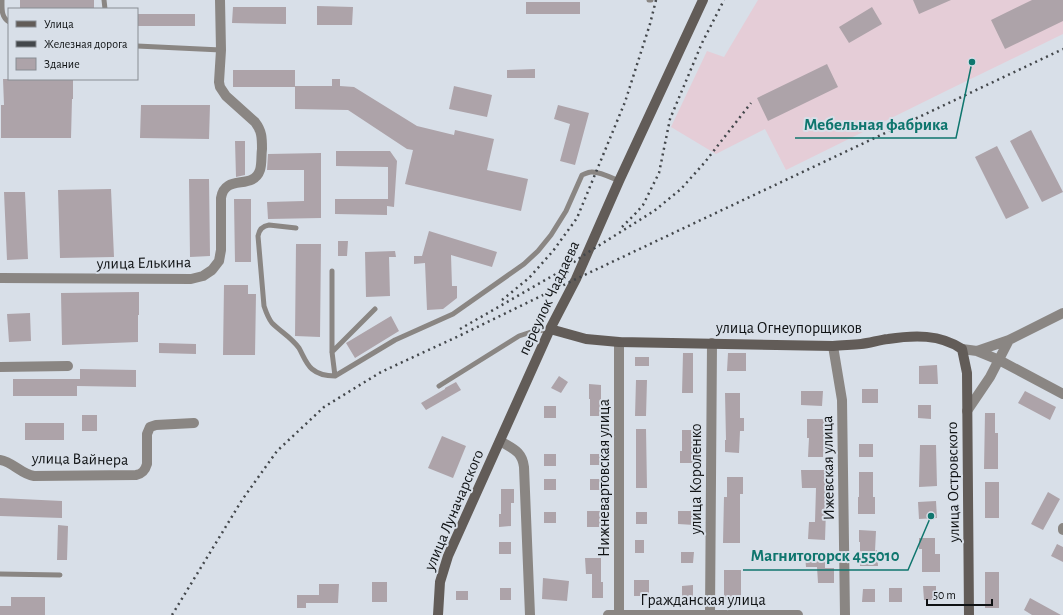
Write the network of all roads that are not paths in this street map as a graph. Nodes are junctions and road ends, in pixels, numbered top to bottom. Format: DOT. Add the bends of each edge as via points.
graph roads {
  1 [pos="2,0"];
  2 [pos="220,0"];
  3 [pos="704,0"];
  4 [pos="8,21"];
  5 [pos="138,46"];
  6 [pos="221,50"];
  7 [pos="619,181"];
  8 [pos="296,228"];
  9 [pos="332,271"];
  10 [pos="0,278"];
  11 [pos="375,309"];
  12 [pos="1063,313"];
  13 [pos="550,329"];
  14 [pos="1008,340"];
  15 [pos="618,342"];
  16 [pos="712,343"];
  17 [pos="833,346"];
  18 [pos="962,349"];
  19 [pos="977,351"];
  20 [pos="332,352"];
  21 [pos="998,360"];
  22 [pos="68,366"];
  23 [pos="0,367"];
  24 [pos="335,376"];
  25 [pos="439,386"];
  26 [pos="1063,394"];
  27 [pos="967,411"];
  28 [pos="194,423"];
  29 [pos="500,441"];
  30 [pos="0,460"];
  31 [pos="0,574"];
  32 [pos="60,576"];
  33 [pos="619,614"];
  34 [pos="710,614"];
  35 [pos="438,615"];
  36 [pos="530,615"];
  37 [pos="608,615"];
  38 [pos="798,615"];
  39 [pos="845,615"];
  40 [pos="969,615"];
  1 -- 4 [label="lane" via="3,16"];
  2 -- 6 [label="street, улица Елькина"];
  3 -- 7 [label="street, переулок Чаадаева"];
  5 -- 6 [label="lane"];
  6 -- 10 [label="street, улица Елькина" via="220,87 222,92 259,127 262,139 261,166 260,172 251,181 224,188 221,198 221,250 212,270 192,279"];
  7 -- 13 [label="street, переулок Чаадаева" via="576,279"];
  7 -- 24 [label="lane" via="596,172 582,175 566,211 551,235 524,264 453,314 395,340"];
  8 -- 24 [label="lane" via="269,225 258,232 264,306 272,323 291,338 311,368 326,376"];
  9 -- 20 [label="lane"];
  11 -- 20 [label="lane"];
  12 -- 14 [label="street"];
  13 -- 15 [label="street, улица Огнеупорщиков" via="586,339"];
  13 -- 25 [label="lane" via="519,336"];
  13 -- 29 [label="street, переулок Чаадаева"];
  14 -- 19 [label="street"];
  14 -- 21 [label="street"];
  15 -- 16 [label="street, улица Огнеупорщиков"];
  15 -- 33 [label="street, Нижневартовская улица"];
  16 -- 17 [label="street, улица Огнеупорщиков"];
  16 -- 34 [label="street, улица Короленко"];
  17 -- 18 [label="street, улица Огнеупорщиков" via="909,336 945,340"];
  17 -- 39 [label="street, Ижевская улица" via="842,400"];
  18 -- 19 [label="street, улица Огнеупорщиков"];
  18 -- 27 [label="street, улица Островского" via="967,373"];
  19 -- 21 [label="street, улица Огнеупорщиков"];
  20 -- 24 [label="lane"];
  21 -- 26 [label="street, улица Огнеупорщиков"];
  21 -- 27 [label="street" via="990,378"];
  22 -- 23 [label="street"];
  27 -- 40 [label="street, улица Островского"];
  28 -- 30 [label="street, улица Вайнера" via="156,425 150,428 147,434 146,468 136,475 34,476"];
  29 -- 35 [label="street, улица Луначарского" via="448,556 440,582"];
  29 -- 36 [label="street" via="518,452 523,459"];
  31 -- 32 [label="lane"];
  33 -- 34 [label="street, Гражданская улица"];
  33 -- 37 [label="street, Гражданская улица"];
  34 -- 38 [label="street, Гражданская улица"];
}
